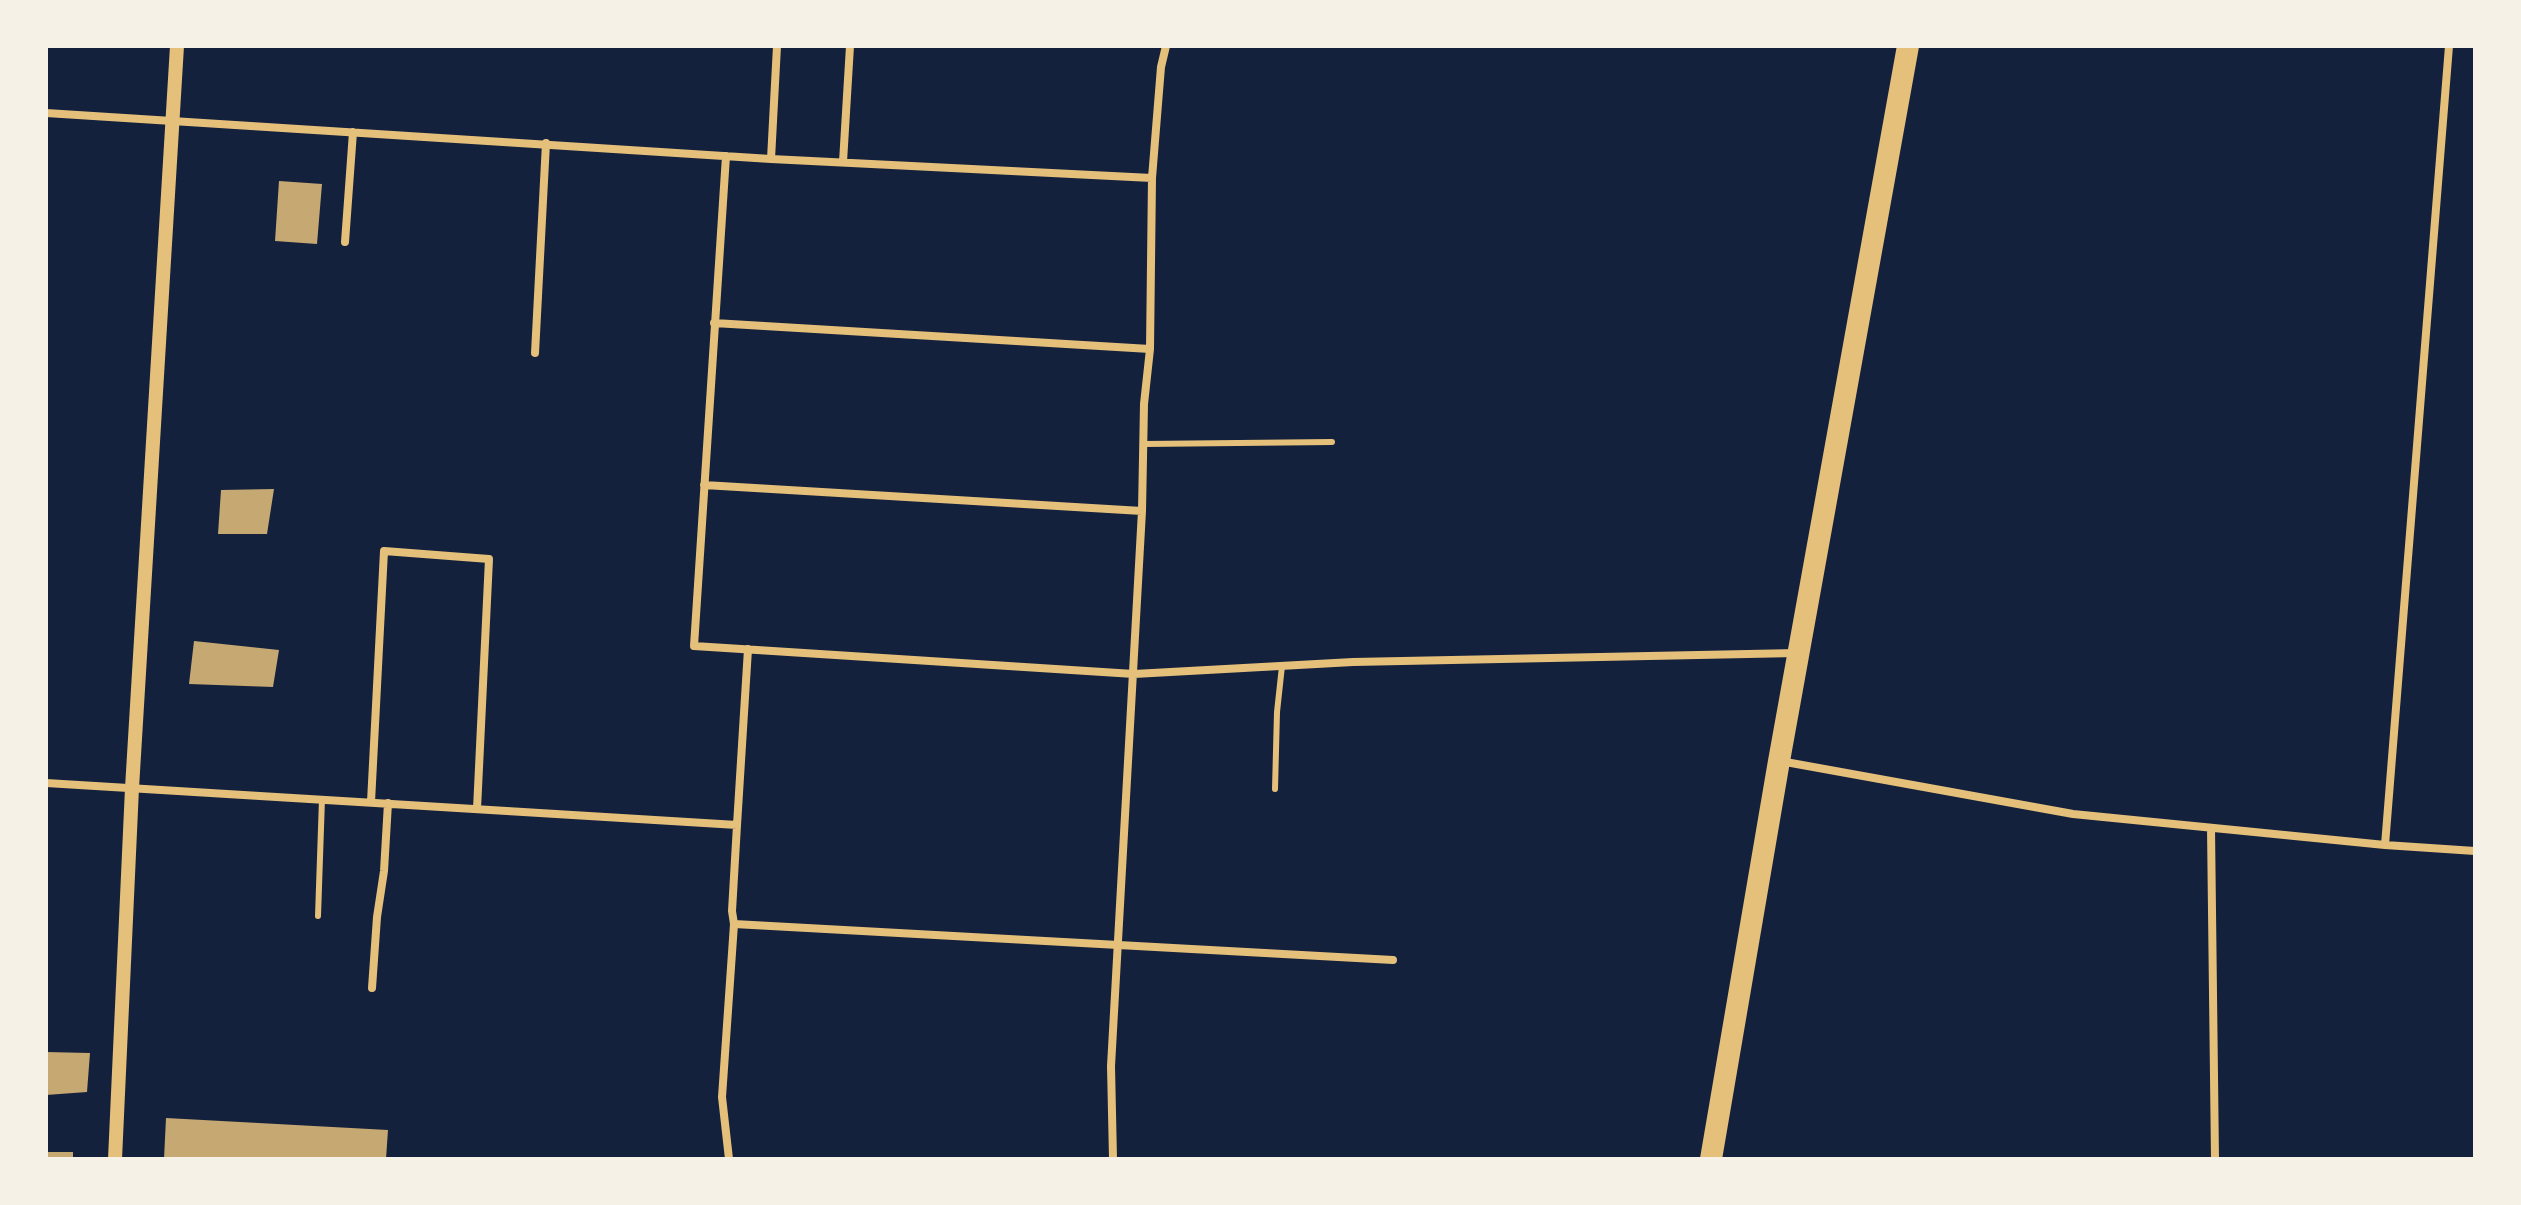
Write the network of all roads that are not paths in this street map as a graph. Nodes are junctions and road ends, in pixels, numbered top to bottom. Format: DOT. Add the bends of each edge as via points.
graph roads {
  1 [pos="177,46"];
  2 [pos="777,46"];
  3 [pos="850,46"];
  4 [pos="1166,46"];
  5 [pos="1908,46"];
  6 [pos="2449,46"];
  7 [pos="46,113"];
  8 [pos="173,121"];
  9 [pos="353,132"];
  10 [pos="546,143"];
  11 [pos="726,156"];
  12 [pos="771,159"];
  13 [pos="843,162"];
  14 [pos="1152,178"];
  15 [pos="345,242"];
  16 [pos="714,323"];
  17 [pos="1150,349"];
  18 [pos="535,353"];
  19 [pos="1332,442"];
  20 [pos="1144,444"];
  21 [pos="704,485"];
  22 [pos="1142,511"];
  23 [pos="748,649"];
  24 [pos="1799,653"];
  25 [pos="1282,666"];
  26 [pos="1134,674"];
  27 [pos="1779,761"];
  28 [pos="46,783"];
  29 [pos="132,788"];
  30 [pos="1275,789"];
  31 [pos="322,799"];
  32 [pos="371,802"];
  33 [pos="388,803"];
  34 [pos="477,809"];
  35 [pos="737,825"];
  36 [pos="2211,828"];
  37 [pos="2385,845"];
  38 [pos="2475,851"];
  39 [pos="318,916"];
  40 [pos="734,924"];
  41 [pos="1120,946"];
  42 [pos="1393,960"];
  43 [pos="372,988"];
  44 [pos="115,1159"];
  45 [pos="729,1159"];
  46 [pos="1113,1159"];
  47 [pos="1711,1159"];
  48 [pos="2215,1159"];
  1 -- 8 [label="street"];
  2 -- 12 [label="street"];
  3 -- 13 [label="street"];
  4 -- 14 [label="street"];
  5 -- 24 [label="highway"];
  6 -- 37 [label="street"];
  7 -- 8 [label="street"];
  8 -- 9 [label="street"];
  8 -- 29 [label="street"];
  9 -- 10 [label="street"];
  9 -- 15 [label="street"];
  10 -- 11 [label="street"];
  10 -- 18 [label="street"];
  11 -- 12 [label="street"];
  11 -- 16 [label="street"];
  12 -- 13 [label="street"];
  13 -- 14 [label="street"];
  14 -- 17 [label="street"];
  16 -- 17 [label="street"];
  16 -- 21 [label="street"];
  17 -- 20 [label="street"];
  19 -- 20 [label="lane"];
  20 -- 22 [label="street"];
  21 -- 22 [label="street"];
  21 -- 23 [label="street" via="694,646"];
  22 -- 26 [label="street"];
  23 -- 26 [label="street"];
  23 -- 35 [label="street"];
  24 -- 25 [label="street"];
  24 -- 27 [label="highway"];
  25 -- 26 [label="street"];
  25 -- 30 [label="lane"];
  26 -- 41 [label="street"];
  27 -- 36 [label="street" via="2073,814"];
  27 -- 47 [label="highway"];
  28 -- 29 [label="street"];
  29 -- 31 [label="street"];
  29 -- 44 [label="street"];
  31 -- 32 [label="street"];
  31 -- 39 [label="lane"];
  32 -- 33 [label="street"];
  32 -- 34 [label="street" via="384,551 489,559"];
  33 -- 34 [label="street"];
  33 -- 43 [label="street"];
  34 -- 35 [label="street"];
  35 -- 40 [label="street"];
  36 -- 37 [label="street"];
  36 -- 48 [label="street"];
  37 -- 38 [label="street"];
  40 -- 41 [label="street"];
  40 -- 45 [label="street" via="722,1097"];
  41 -- 42 [label="street"];
  41 -- 46 [label="street" via="1111,1066"];
}
